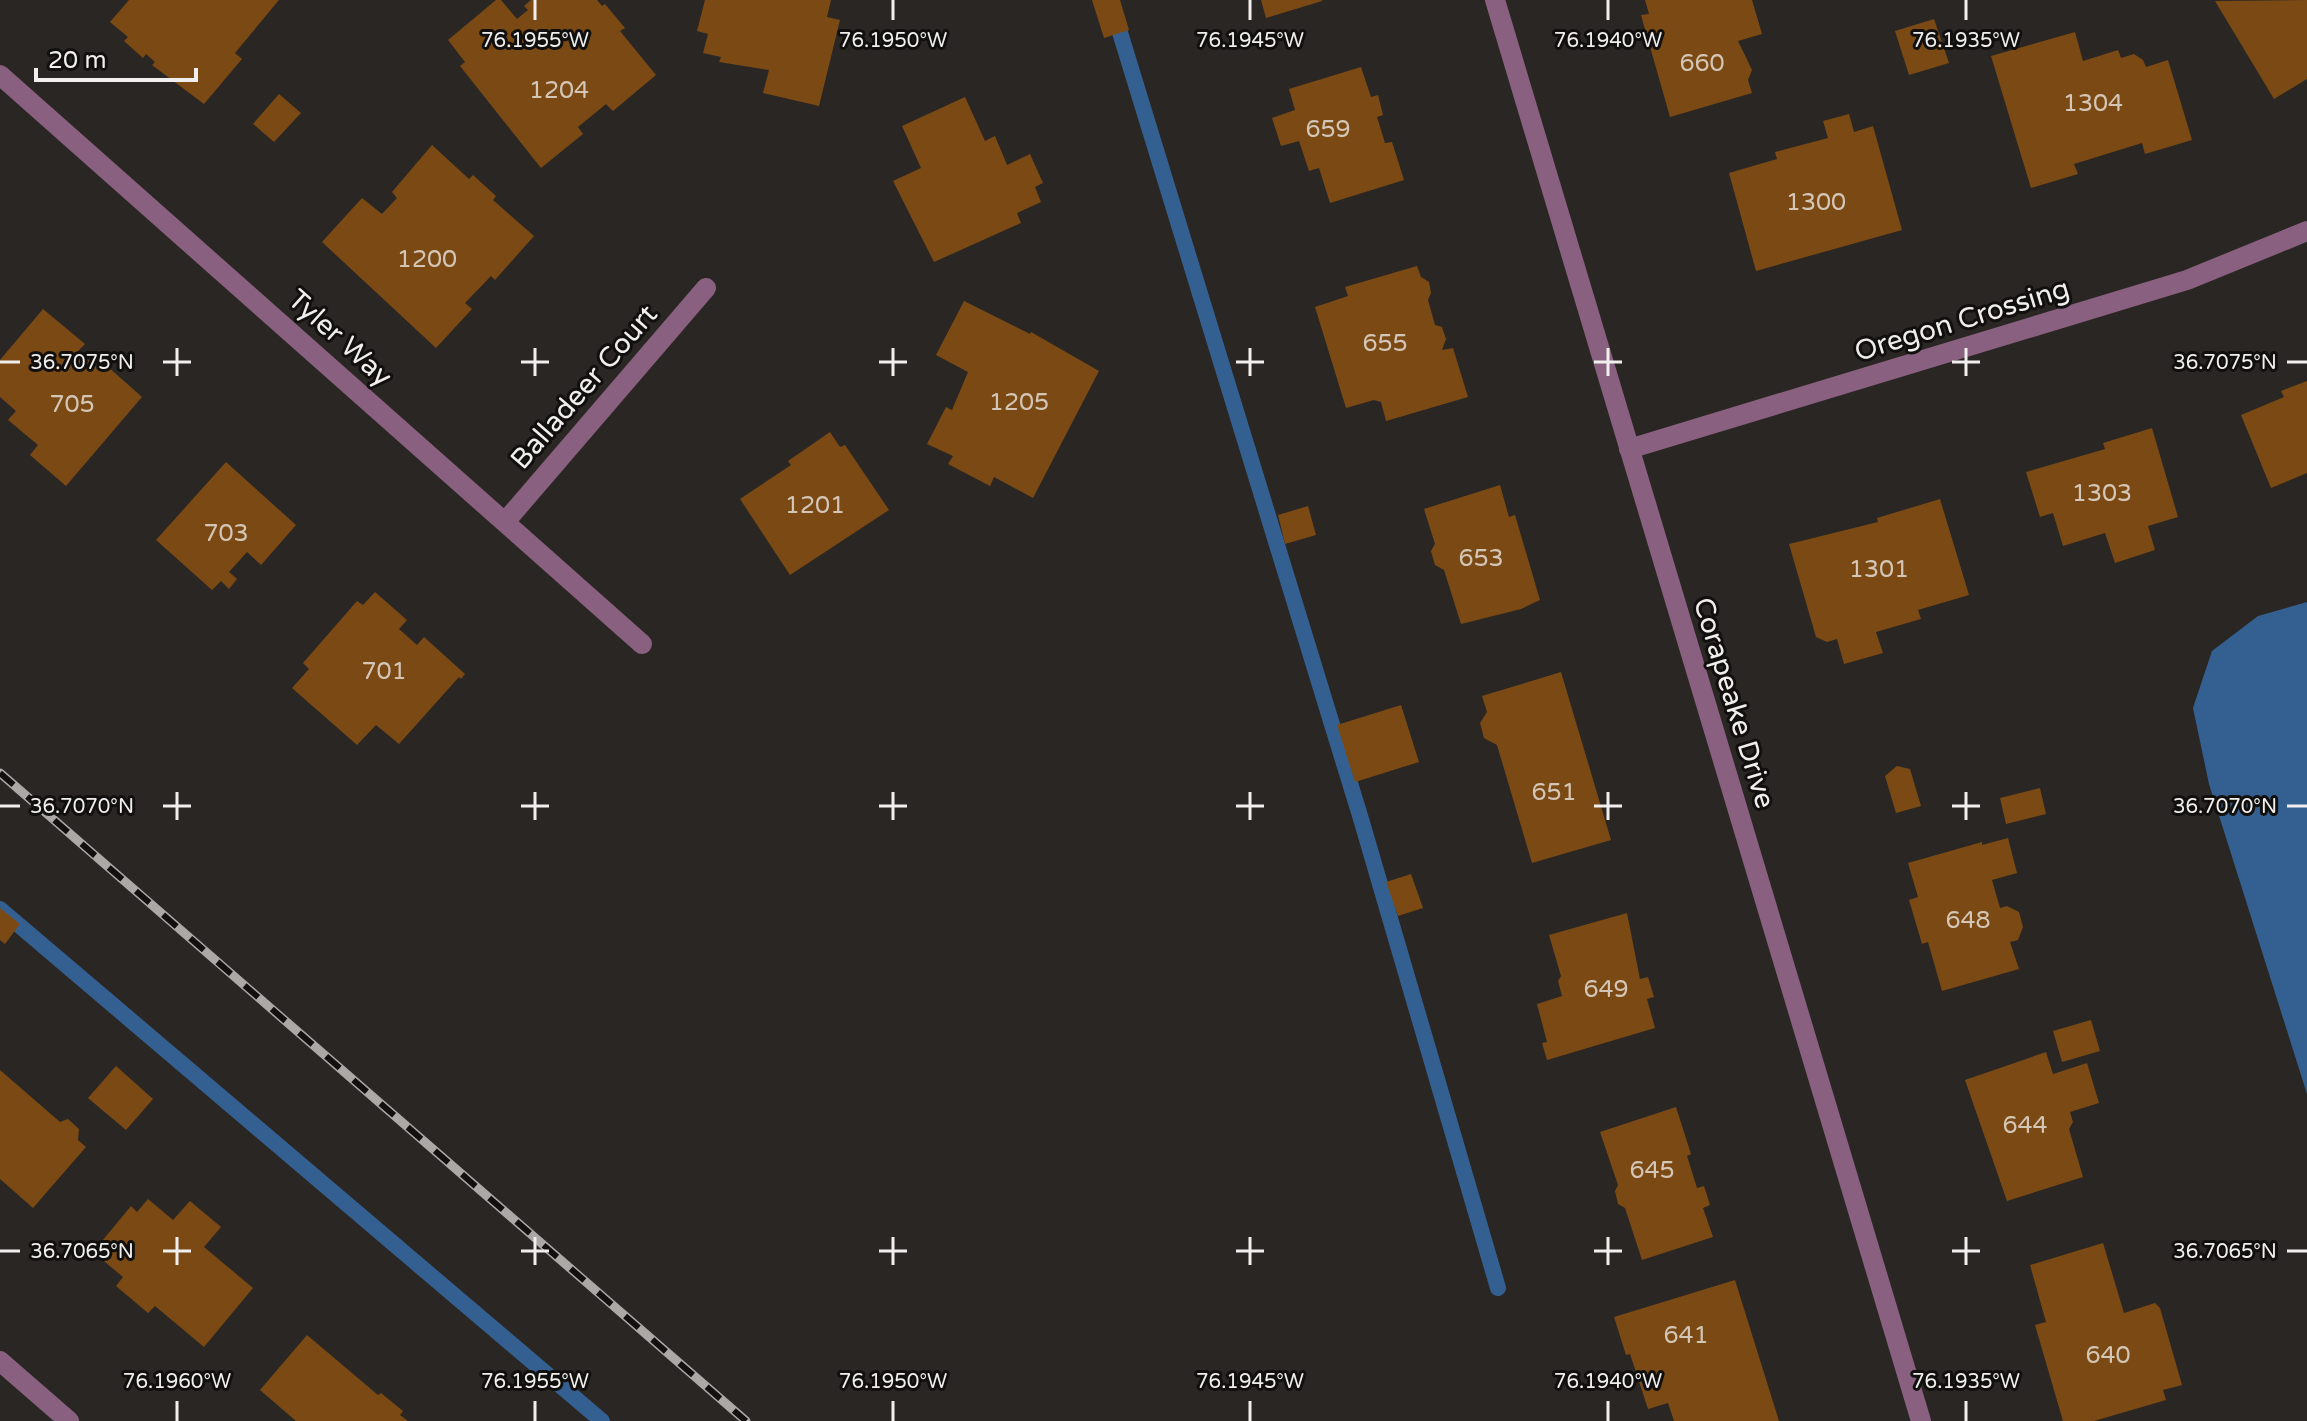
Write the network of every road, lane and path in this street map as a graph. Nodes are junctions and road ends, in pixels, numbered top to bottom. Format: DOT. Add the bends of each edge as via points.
graph roads {
  1 [pos="1495,0"];
  2 [pos="0,75"];
  3 [pos="2307,231"];
  4 [pos="706,288"];
  5 [pos="1629,449"];
  6 [pos="505,522"];
  7 [pos="642,644"];
  8 [pos="0,1361"];
  9 [pos="69,1421"];
  10 [pos="1921,1421"];
  1 -- 5 [label="street, Corapeake Drive"];
  2 -- 6 [label="street, Tyler Way"];
  3 -- 5 [label="street, Oregon Crossing" via="2187,280"];
  4 -- 6 [label="street, Balladeer Court"];
  5 -- 10 [label="street, Corapeake Drive"];
  6 -- 7 [label="street, Tyler Way"];
  8 -- 9 [label="street"];
}
